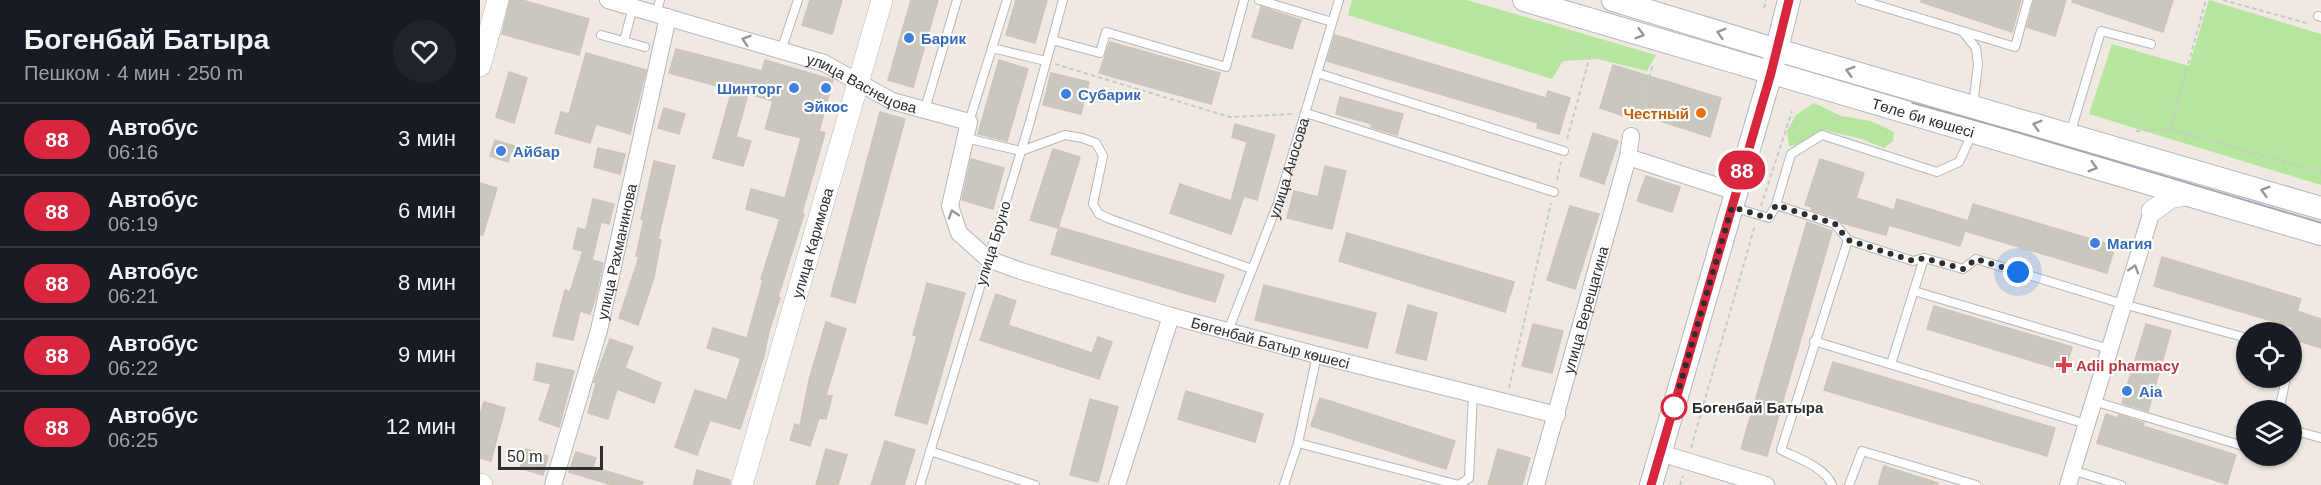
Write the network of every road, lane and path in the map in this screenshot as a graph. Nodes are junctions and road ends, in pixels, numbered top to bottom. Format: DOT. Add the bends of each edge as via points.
graph roads {
  1 [pos="498,0"];
  2 [pos="608,0"];
  3 [pos="798,0"];
  4 [pos="882,0"];
  5 [pos="957,0"];
  6 [pos="1007,0"];
  7 [pos="1063,0"];
  8 [pos="1244,0"];
  9 [pos="1259,0"];
  10 [pos="1339,0"];
  11 [pos="1524,0"];
  12 [pos="1612,0"];
  13 [pos="1766,0"];
  14 [pos="1789,0"];
  15 [pos="1860,0"];
  16 [pos="2028,0"];
  17 [pos="2206,0"];
  18 [pos="2223,0"];
  19 [pos="1637,4"];
  20 [pos="633,7"];
  21 [pos="1764,8"];
  22 [pos="661,10"];
  23 [pos="1332,22"];
  24 [pos="1602,23"];
  25 [pos="2310,24"];
  26 [pos="1963,32"];
  27 [pos="601,35"];
  28 [pos="1052,40"];
  29 [pos="624,41"];
  30 [pos="2151,44"];
  31 [pos="645,47"];
  32 [pos="992,48"];
  33 [pos="1777,50"];
  34 [pos="781,51"];
  35 [pos="1591,52"];
  36 [pos="1046,61"];
  37 [pos="1653,64"];
  38 [pos="480,66"];
  39 [pos="1317,73"];
  40 [pos="1771,73"];
  41 [pos="859,82"];
  42 [pos="1915,90"];
  43 [pos="1973,107"];
  44 [pos="925,109"];
  45 [pos="1792,111"];
  46 [pos="1904,112"];
  47 [pos="1306,113"];
  48 [pos="2170,129"];
  49 [pos="968,130"];
  50 [pos="2136,131"];
  51 [pos="1972,132"];
  52 [pos="2070,135"];
  53 [pos="1631,136"];
  54 [pos="1022,151"];
  55 [pos="1564,151"];
  56 [pos="1628,157"];
  57 [pos="2321,172"];
  58 [pos="1554,192"];
  59 [pos="2186,195"];
  60 [pos="1734,200"];
  61 [pos="1776,205"];
  62 [pos="2321,208"];
  63 [pos="2152,211"];
  64 [pos="1758,214"];
  65 [pos="2321,234"];
  66 [pos="1848,240"];
  67 [pos="1924,258"];
  68 [pos="988,259"];
  69 [pos="1252,269"];
  70 [pos="1914,291"];
  71 [pos="2123,304"];
  72 [pos="1171,316"];
  73 [pos="1228,331"];
  74 [pos="2236,335"];
  75 [pos="1814,341"];
  76 [pos="2109,349"];
  77 [pos="1317,355"];
  78 [pos="1892,364"];
  79 [pos="1473,393"];
  80 [pos="1506,401"];
  81 [pos="2093,401"];
  82 [pos="1557,415"];
  83 [pos="2086,424"];
  84 [pos="2302,433"];
  85 [pos="2321,438"];
  86 [pos="1298,443"];
  87 [pos="2236,444"];
  88 [pos="930,451"];
  89 [pos="1660,453"];
  90 [pos="1687,461"];
  91 [pos="2070,478"];
  92 [pos="553,485"];
  93 [pos="742,485"];
  94 [pos="920,485"];
  95 [pos="1035,485"];
  96 [pos="1118,485"];
  97 [pos="1284,485"];
  98 [pos="1536,485"];
  99 [pos="1651,485"];
  100 [pos="1680,485"];
  101 [pos="1766,485"];
  102 [pos="1832,485"];
  103 [pos="1849,485"];
  104 [pos="1976,485"];
  105 [pos="2121,485"];
  1 -- 38 [label="street"];
  2 -- 20 [label="street, улица Васнецова"];
  3 -- 34 [label="lane"];
  4 -- 41 [label="street, улица Каримова"];
  5 -- 44 [label="lane"];
  6 -- 32 [label="lane"];
  7 -- 28 [label="lane, улица Бруно"];
  8 -- 28 [label="lane" via="1226,67 1106,32 1100,53"];
  9 -- 23 [label="lane"];
  10 -- 23 [label="lane, улица Аносова"];
  11 -- 24 [label="main road, Төле би көшесі"];
  12 -- 19 [label="main road, Төле би көшесі"];
  12 -- 24 [label="main road" via="1620,7 1619,14"];
  13 -- 21 [label="path"];
  14 -- 33 [label="main road"];
  15 -- 26 [label="lane"];
  16 -- 26 [label="lane" via="2014,47"];
  17 -- 48 [label="path"];
  18 -- 25 [label="path"];
  33 -- 19 [label="main road, Төле би көшесі, one-way"];
  20 -- 22 [label="street, улица Васнецова"];
  20 -- 29 [label="lane"];
  34 -- 22 [label="street, улица Васнецова, one-way"];
  22 -- 92 [label="street, улица Рахманинова" via="599,330"];
  23 -- 39 [label="lane, улица Аносова"];
  24 -- 40 [label="main road, Төле би көшесі, one-way"];
  26 -- 43 [label="lane" via="1976,48"];
  27 -- 29 [label="lane"];
  28 -- 36 [label="lane, улица Бруно"];
  29 -- 31 [label="lane"];
  30 -- 52 [label="lane" via="2101,31"];
  32 -- 36 [label="lane"];
  32 -- 49 [label="lane"];
  33 -- 40 [label="main road"];
  42 -- 33 [label="main road, Төле би көшесі, one-way"];
  34 -- 41 [label="street, улица Васнецова" via="824,63"];
  35 -- 55 [label="path"];
  36 -- 47 [label="path" via="1230,117"];
  36 -- 54 [label="lane, улица Бруно"];
  37 -- 53 [label="path"];
  39 -- 47 [label="lane, улица Аносова"];
  39 -- 55 [label="lane"];
  40 -- 46 [label="main road, Төле би көшесі"];
  40 -- 60 [label="main road"];
  41 -- 44 [label="street, улица Васнецова" via="892,100"];
  41 -- 93 [label="street, улица Каримова"];
  42 -- 43 [label="main road, Төле би көшесі"];
  42 -- 46 [label="main road" via="1900,93 1897,98"];
  52 -- 43 [label="main road, Төле би көшесі, one-way"];
  44 -- 49 [label="street, улица Васнецова"];
  45 -- 64 [label="path"];
  46 -- 51 [label="main road, Төле би көшесі"];
  47 -- 58 [label="lane"];
  47 -- 69 [label="lane, улица Аносова"];
  48 -- 50 [label="path"];
  48 -- 57 [label="path"];
  49 -- 54 [label="lane"];
  68 -- 49 [label="street, one-way" via="959,233 950,206"];
  51 -- 59 [label="main road, Төле би көшесі, one-way"];
  51 -- 61 [label="lane" via="1959,162 1937,172 1822,135 1791,154"];
  62 -- 52 [label="main road, Төле би көшесі, one-way"];
  53 -- 56 [label="street, улица Верещагина"];
  54 -- 68 [label="lane, улица Бруно"];
  54 -- 69 [label="lane" via="1065,135 1096,143 1103,156 1093,204 1099,214"];
  55 -- 58 [label="path"];
  56 -- 60 [label="street"];
  56 -- 82 [label="street, улица Верещагина"];
  58 -- 80 [label="path"];
  59 -- 63 [label="street" via="2172,197"];
  59 -- 65 [label="main road, Төле би көшесі"];
  60 -- 64 [label="lane"];
  60 -- 89 [label="main road"];
  61 -- 64 [label="lane" via="1769,218"];
  61 -- 66 [label="lane" via="1835,224"];
  71 -- 63 [label="street, one-way"];
  64 -- 90 [label="path"];
  66 -- 67 [label="lane" via="1913,261"];
  66 -- 75 [label="lane"];
  67 -- 70 [label="lane"];
  67 -- 71 [label="lane" via="1963,269 1976,259"];
  68 -- 72 [label="street, Бөгенбай Батыр көшесі"];
  68 -- 88 [label="lane, улица Бруно"];
  69 -- 73 [label="lane, улица Аносова"];
  70 -- 76 [label="lane"];
  70 -- 78 [label="lane"];
  71 -- 74 [label="lane"];
  71 -- 76 [label="street"];
  72 -- 73 [label="street, Бөгенбай Батыр көшесі"];
  72 -- 96 [label="street"];
  73 -- 77 [label="street, Бөгенбай Батыр көшесі"];
  75 -- 78 [label="lane"];
  75 -- 102 [label="lane" via="1781,450 1818,469"];
  76 -- 81 [label="street"];
  77 -- 79 [label="street, Бөгенбай Батыр көшесі"];
  77 -- 86 [label="lane"];
  78 -- 83 [label="lane"];
  79 -- 80 [label="street, Бөгенбай Батыр көшесі"];
  79 -- 86 [label="lane" via="1469,478 1459,484"];
  80 -- 82 [label="street, Бөгенбай Батыр көшесі"];
  81 -- 83 [label="street"];
  81 -- 87 [label="lane"];
  82 -- 98 [label="street, улица Верещагина"];
  83 -- 91 [label="street"];
  84 -- 85 [label="lane"];
  86 -- 97 [label="lane"];
  88 -- 94 [label="lane, улица Бруно"];
  88 -- 95 [label="lane"];
  89 -- 90 [label="street"];
  89 -- 99 [label="main road"];
  90 -- 100 [label="path"];
  90 -- 101 [label="street"];
  91 -- 105 [label="lane"];
  103 -- 104 [label="lane" via="1862,451"];
}
